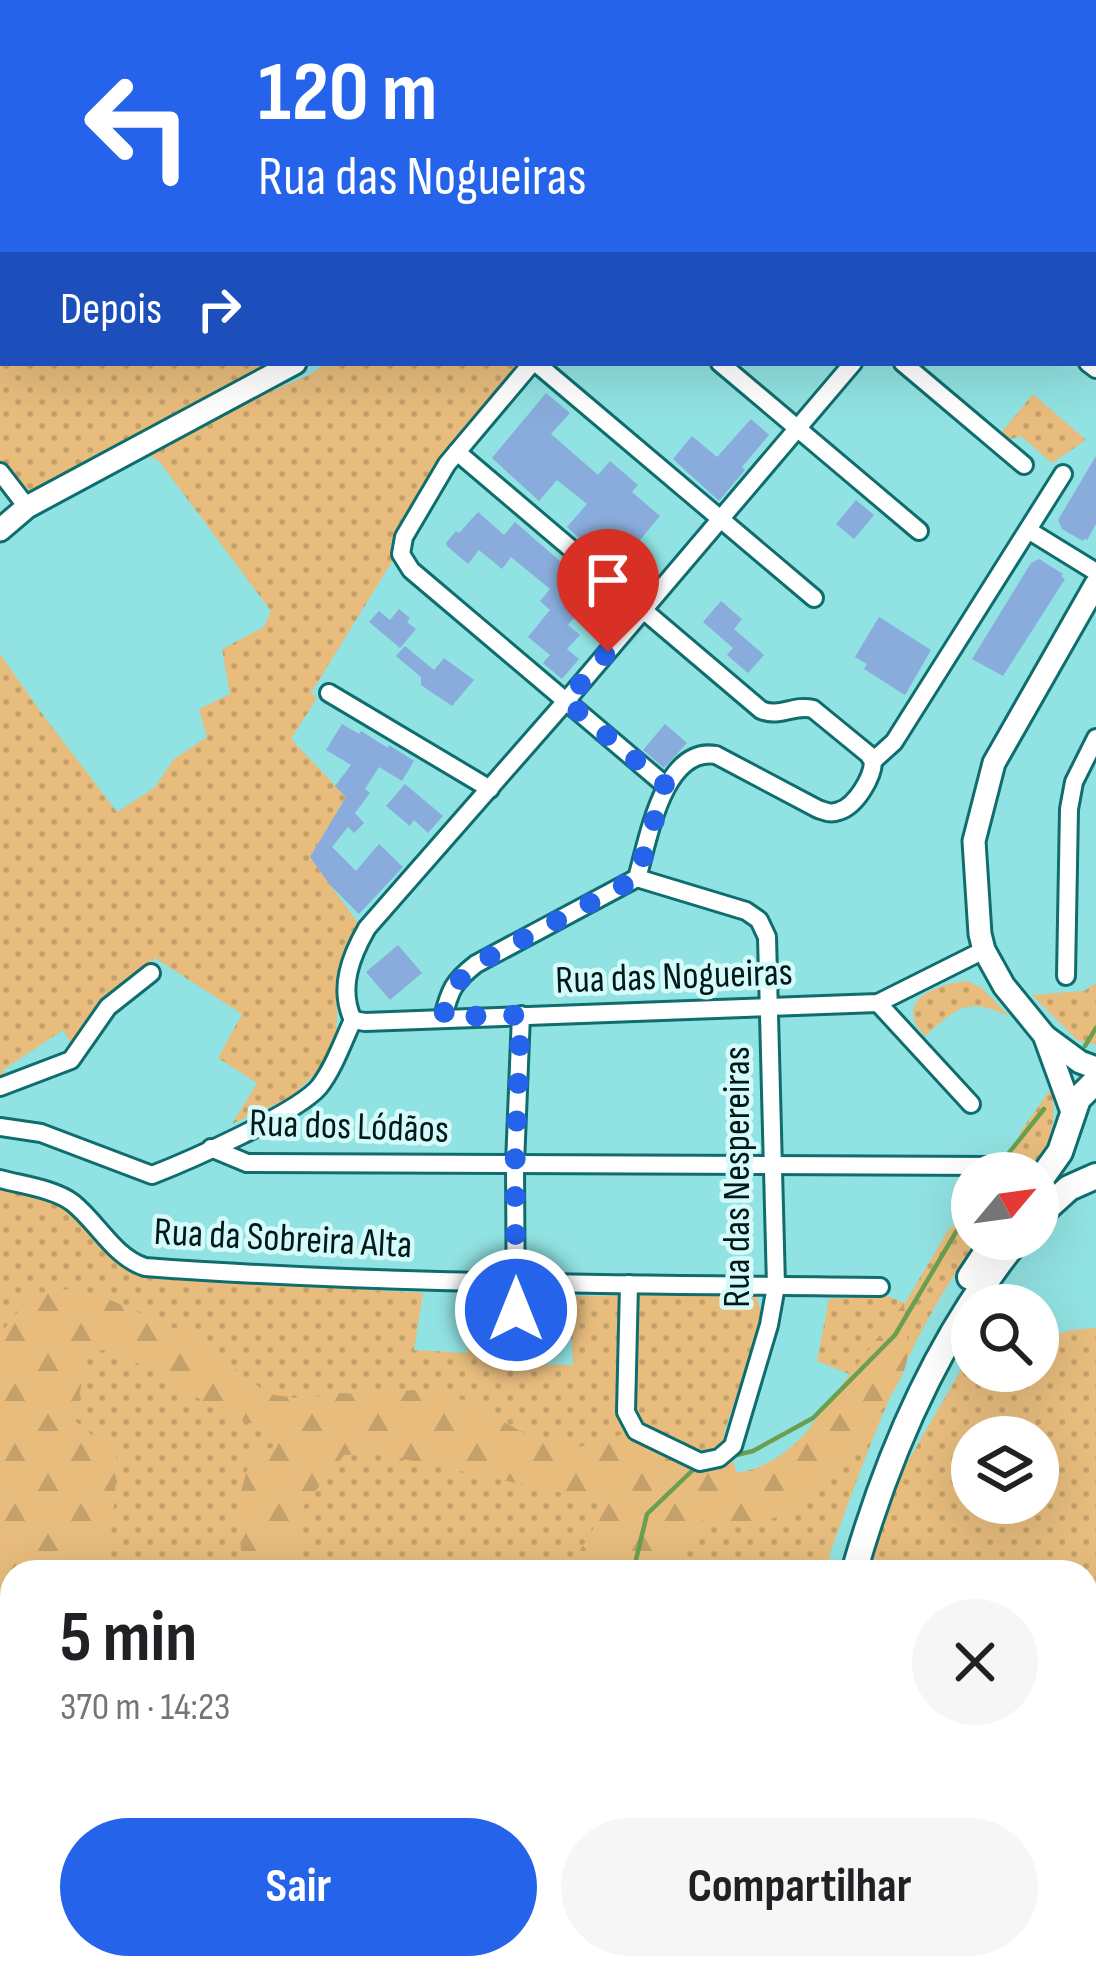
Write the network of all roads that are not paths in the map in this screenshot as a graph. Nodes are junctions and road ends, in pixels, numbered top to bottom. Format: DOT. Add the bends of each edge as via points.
graph roads {
  1 [pos="290,366"];
  2 [pos="531,366"];
  3 [pos="538,366"];
  4 [pos="724,366"];
  5 [pos="850,366"];
  6 [pos="907,366"];
  7 [pos="797,429"];
  8 [pos="458,452"];
  9 [pos="1024,465"];
  10 [pos="0,472"];
  11 [pos="1063,474"];
  12 [pos="27,507"];
  13 [pos="721,519"];
  14 [pos="0,530"];
  15 [pos="1028,530"];
  16 [pos="919,531"];
  17 [pos="1096,572"];
  18 [pos="1096,584"];
  19 [pos="814,598"];
  20 [pos="644,609"];
  21 [pos="329,693"];
  22 [pos="566,701"];
  23 [pos="1096,738"];
  24 [pos="873,761"];
  25 [pos="665,785"];
  26 [pos="490,789"];
  27 [pos="637,878"];
  28 [pos="984,950"];
  29 [pos="151,973"];
  30 [pos="1066,976"];
  31 [pos="878,1003"];
  32 [pos="771,1007"];
  33 [pos="521,1015"];
  34 [pos="443,1017"];
  35 [pos="353,1020"];
  36 [pos="1043,1035"];
  37 [pos="1096,1068"];
  38 [pos="1096,1081"];
  39 [pos="0,1087"];
  40 [pos="971,1104"];
  41 [pos="1071,1117"];
  42 [pos="0,1127"];
  43 [pos="211,1148"];
  44 [pos="1059,1153"];
  45 [pos="515,1164"];
  46 [pos="773,1164"];
  47 [pos="951,1166"];
  48 [pos="1096,1172"];
  49 [pos="0,1179"];
  50 [pos="1059,1197"];
  51 [pos="982,1260"];
  52 [pos="1000,1260"];
  53 [pos="516,1283"];
  54 [pos="629,1284"];
  55 [pos="776,1286"];
  56 [pos="880,1287"];
  57 [pos="516,1336"];
  58 [pos="846,1560"];
  59 [pos="857,1560"];
  1 -- 12 [label="street"];
  2 -- 8 [label="street"];
  3 -- 13 [label="street"];
  4 -- 7 [label="street"];
  5 -- 7 [label="street"];
  6 -- 9 [label="street"];
  7 -- 13 [label="street"];
  7 -- 16 [label="street"];
  8 -- 20 [label="street"];
  8 -- 22 [label="street" via="401,554"];
  10 -- 12 [label="street"];
  11 -- 15 [label="street"];
  12 -- 14 [label="street"];
  13 -- 19 [label="street"];
  13 -- 20 [label="street"];
  15 -- 17 [label="street"];
  15 -- 24 [label="street" via="894,742"];
  18 -- 28 [label="street" via="994,763 974,842"];
  20 -- 22 [label="street"];
  20 -- 24 [label="street" via="760,710 813,709"];
  21 -- 26 [label="street"];
  22 -- 25 [label="street"];
  22 -- 26 [label="street"];
  23 -- 30 [label="street" via="1069,809"];
  24 -- 25 [label="street" via="870,778 836,812 709,753 693,756"];
  25 -- 27 [label="street"];
  26 -- 35 [label="street" via="367,928 346,984"];
  27 -- 32 [label="street, Rua das Nespereiras" via="759,920"];
  27 -- 34 [label="street" via="476,964 450,990"];
  28 -- 31 [label="street, Rua das Nogueiras"];
  28 -- 36 [label="street"];
  29 -- 39 [label="street" via="108,1006 71,1060"];
  31 -- 32 [label="street, Rua das Nogueiras"];
  31 -- 40 [label="street"];
  32 -- 33 [label="street, Rua das Nogueiras"];
  32 -- 46 [label="street, Rua das Nespereiras"];
  33 -- 34 [label="street, Rua das Nogueiras"];
  33 -- 45 [label="street"];
  34 -- 35 [label="street, Rua das Nogueiras"];
  35 -- 43 [label="street" via="308,1098"];
  36 -- 37 [label="street"];
  36 -- 41 [label="street"];
  38 -- 41 [label="main road"];
  41 -- 44 [label="main road"];
  41 -- 48 [label="main road" via="1076,1147"];
  42 -- 43 [label="street" via="41,1132 152,1174"];
  43 -- 45 [label="street, Rua dos Lódãos" via="247,1163"];
  45 -- 46 [label="street, Rua dos Lódãos"];
  45 -- 53 [label="street"];
  46 -- 47 [label="street, Rua dos Lódãos"];
  46 -- 55 [label="street, Rua das Nespereiras"];
  48 -- 50 [label="main road"];
  49 -- 53 [label="street, Rua da Sobreira Alta" via="73,1202 145,1267"];
  51 -- 58 [label="main road" via="892,1427"];
  52 -- 59 [label="main road" via="920,1396"];
  53 -- 54 [label="street, Rua da Sobreira Alta"];
  53 -- 57 [label="street"];
  54 -- 55 [label="street, Rua da Sobreira Alta"];
  54 -- 55 [label="street, Rua das Nespereiras" via="627,1417 636,1431 702,1462 733,1447"];
  55 -- 56 [label="street, Rua da Sobreira Alta"];
}
